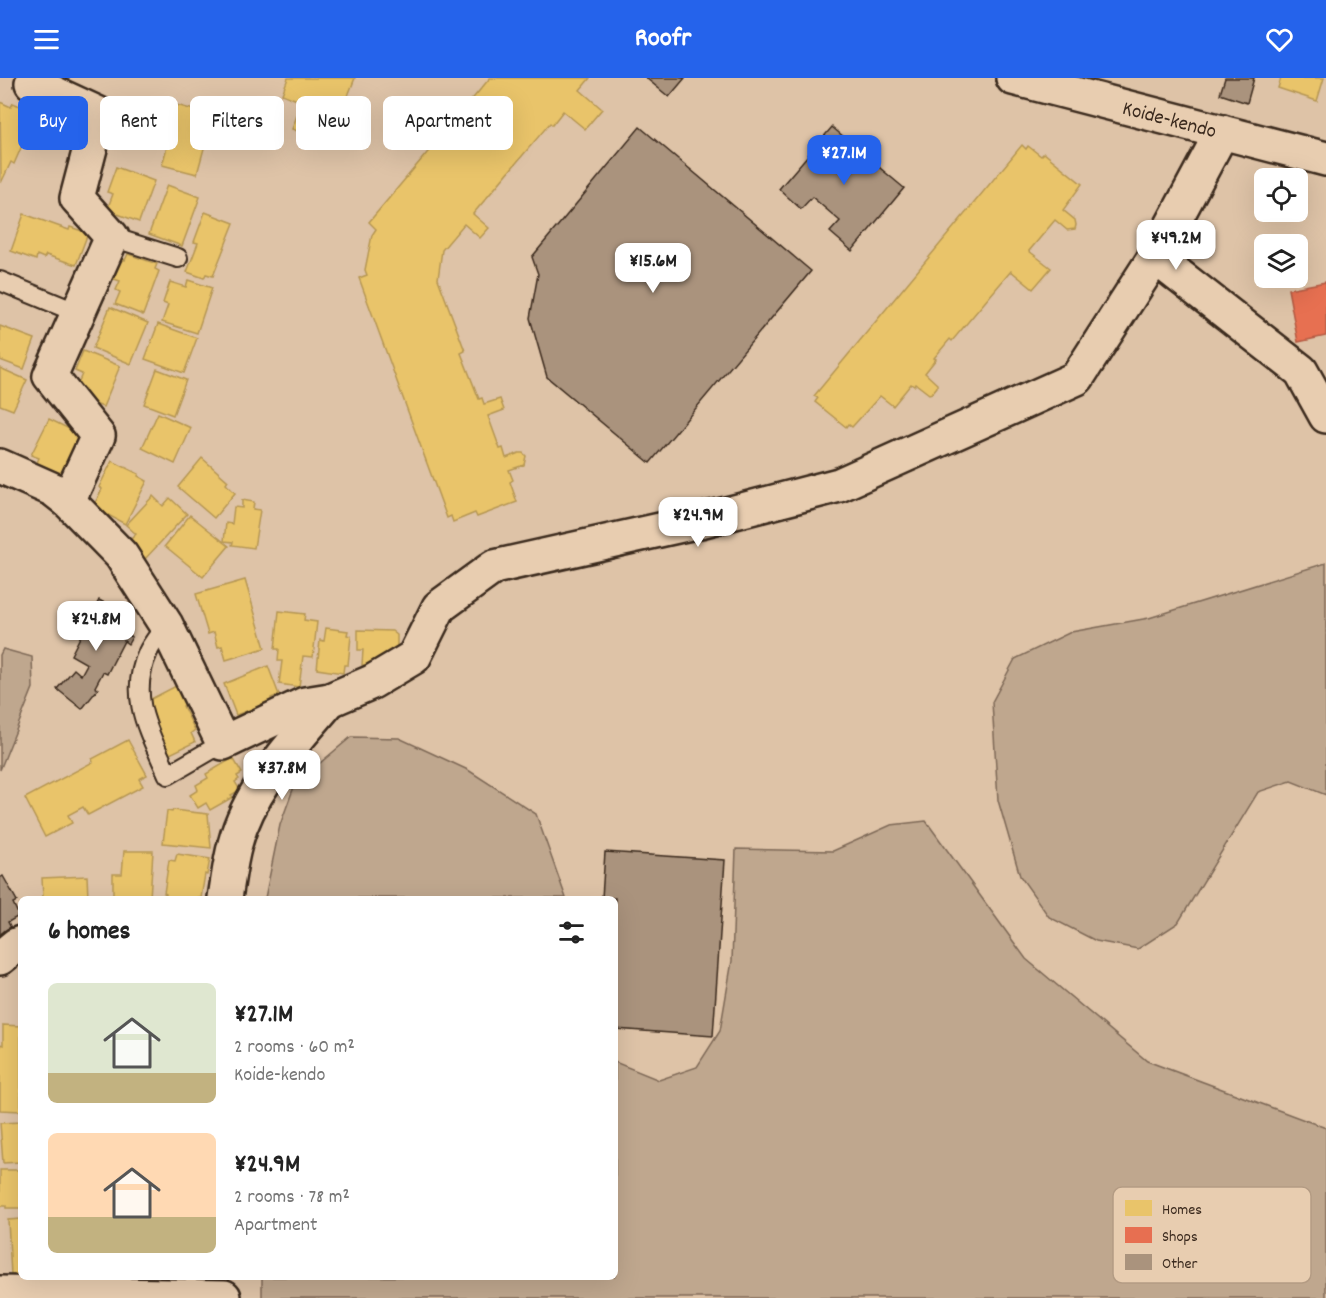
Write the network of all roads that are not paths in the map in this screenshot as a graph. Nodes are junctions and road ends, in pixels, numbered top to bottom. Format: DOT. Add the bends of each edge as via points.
graph roads {
  1 [pos="1013,78"];
  2 [pos="27,80"];
  3 [pos="1222,132"];
  4 [pos="1326,159"];
  5 [pos="112,237"];
  6 [pos="1155,257"];
  7 [pos="178,258"];
  8 [pos="0,281"];
  9 [pos="78,313"];
  10 [pos="1326,416"];
  11 [pos="0,466"];
  12 [pos="68,501"];
  13 [pos="166,625"];
  14 [pos="330,700"];
  15 [pos="223,742"];
  16 [pos="225,896"];
  17 [pos="18,945"];
  18 [pos="0,958"];
  19 [pos="220,1280"];
  20 [pos="52,1285"];
  21 [pos="0,1293"];
  22 [pos="224,1298"];
  1 -- 3 [label="street, Koide-kendo"];
  2 -- 5 [label="street" via="99,114 77,198"];
  3 -- 4 [label="street, Koide-kendo"];
  3 -- 6 [label="street"];
  5 -- 7 [label="lane"];
  5 -- 9 [label="street"];
  6 -- 10 [label="street" via="1301,371"];
  6 -- 14 [label="street" via="1077,378 839,485 494,567 439,607 414,657 372,682"];
  8 -- 9 [label="lane"];
  9 -- 12 [label="street" via="50,376 98,436"];
  11 -- 12 [label="street" via="54,490"];
  12 -- 13 [label="street" via="121,555"];
  13 -- 15 [label="street"];
  13 -- 15 [label="lane" via="148,652 139,681 140,709 168,775"];
  14 -- 15 [label="street" via="304,704"];
  14 -- 16 [label="street" via="269,773 249,806 235,844"];
  17 -- 18 [label="street"];
  19 -- 22 [label="street"];
  20 -- 21 [label="street"];
  20 -- 22 [label="street"];
}
